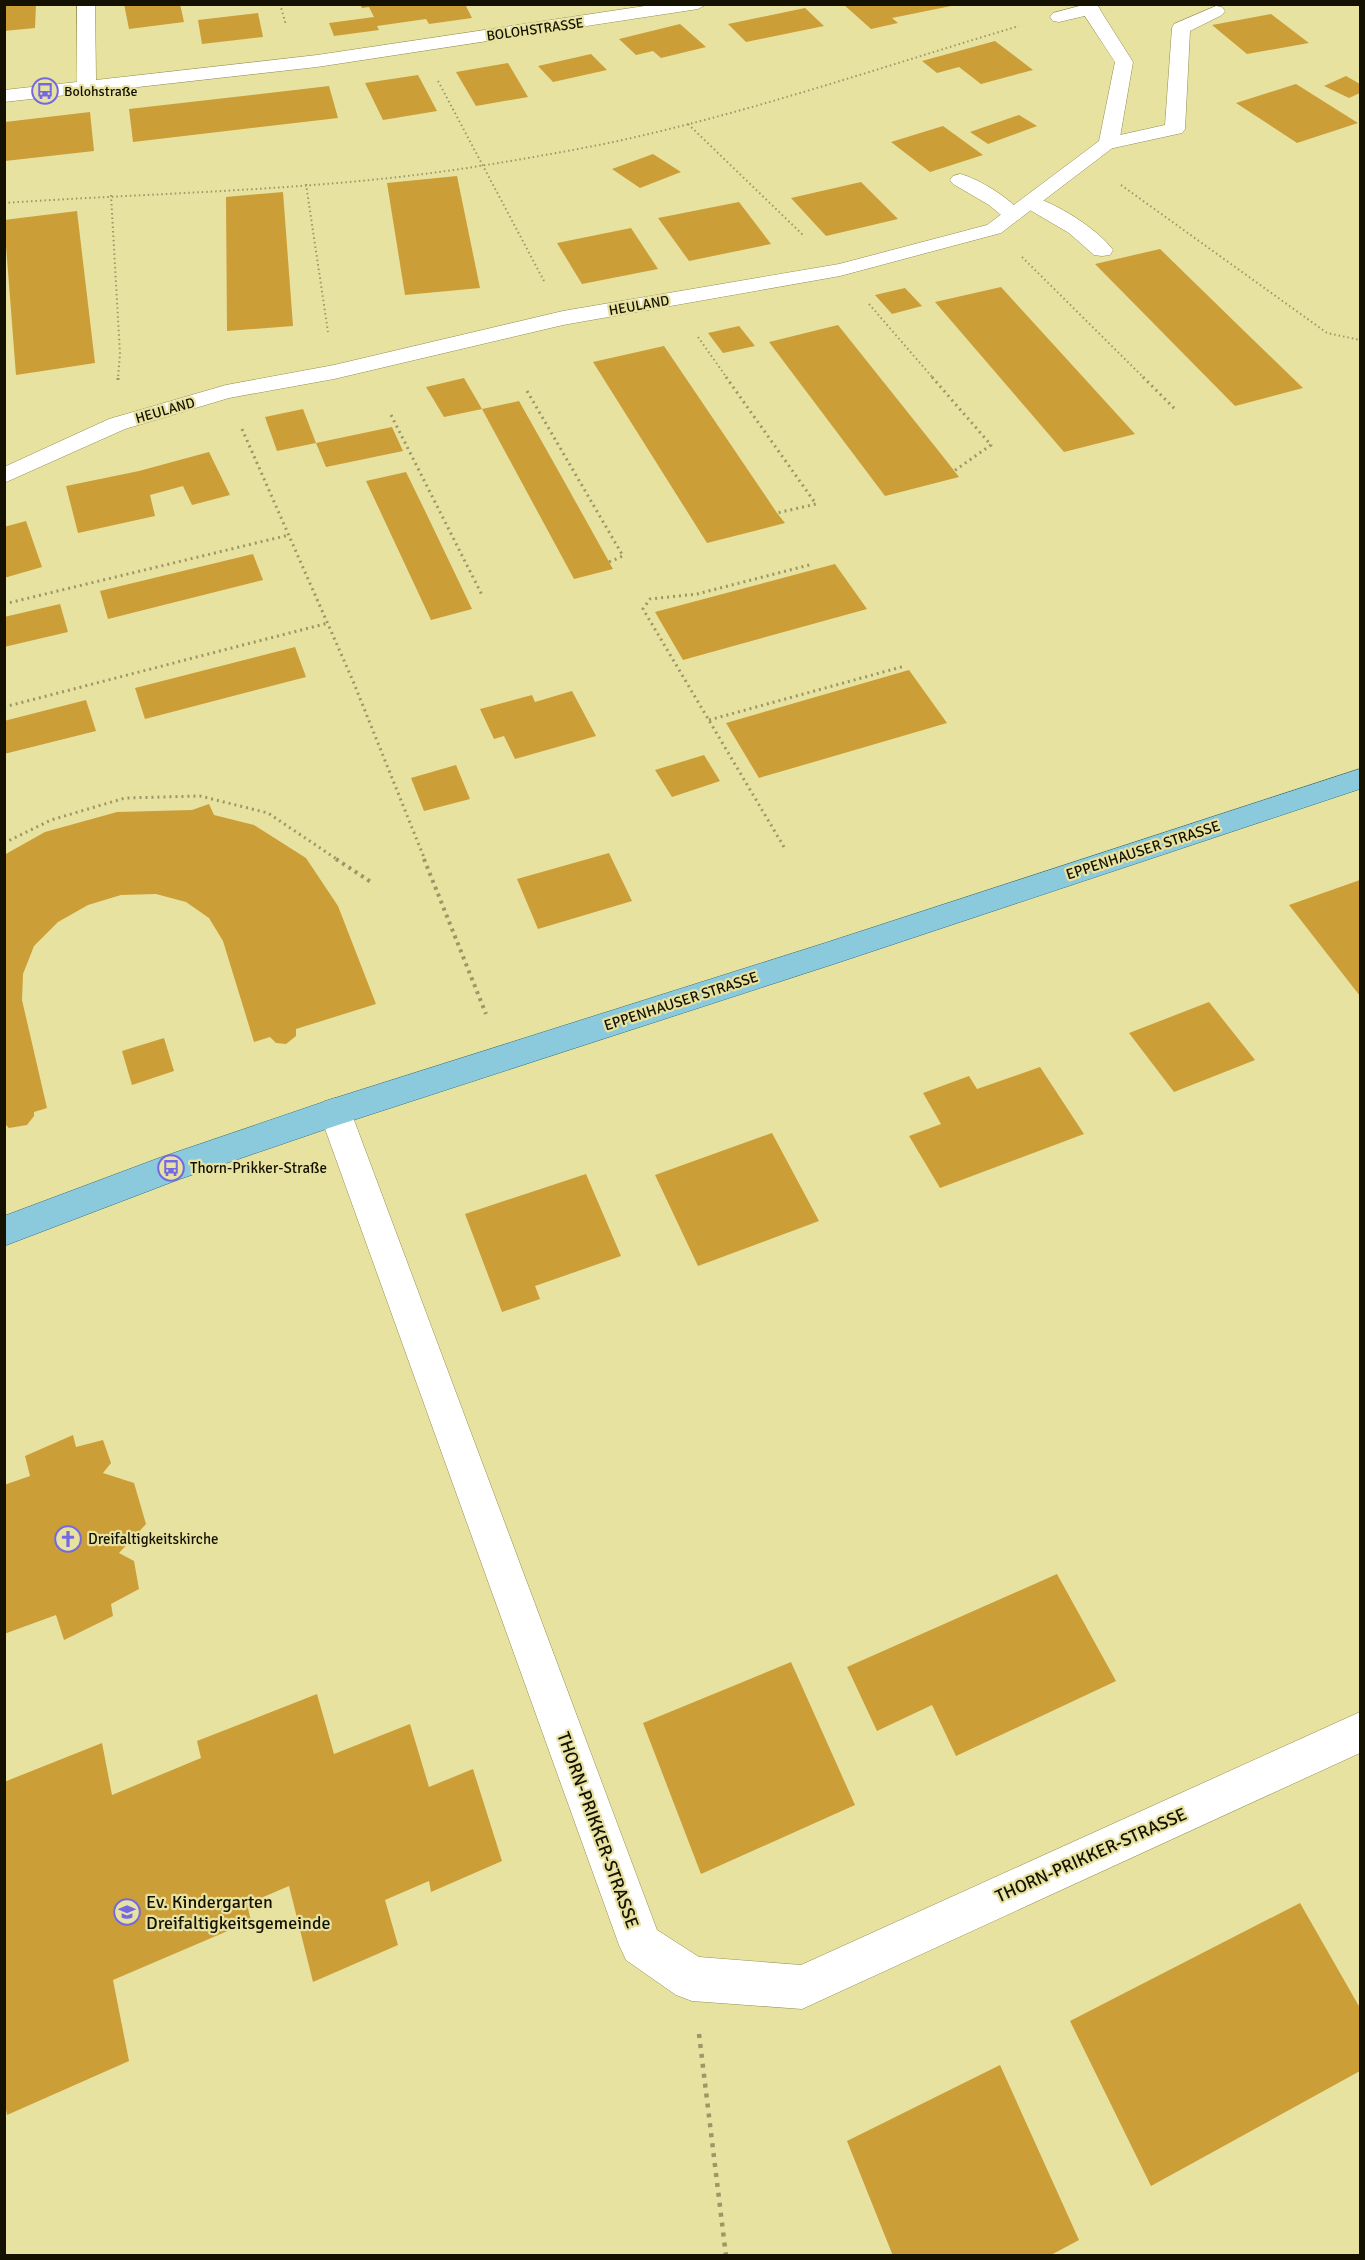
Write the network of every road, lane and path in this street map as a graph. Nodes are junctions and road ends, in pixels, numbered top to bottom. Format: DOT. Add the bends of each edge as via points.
graph roads {
  1 [pos="86,4"];
  2 [pos="698,4"];
  3 [pos="1088,7"];
  4 [pos="1216,11"];
  5 [pos="1059,17"];
  6 [pos="419,46"];
  7 [pos="87,86"];
  8 [pos="4,96"];
  9 [pos="688,124"];
  10 [pos="1109,143"];
  11 [pos="1086,160"];
  12 [pos="483,165"];
  13 [pos="960,180"];
  14 [pos="306,184"];
  15 [pos="111,195"];
  16 [pos="4,203"];
  17 [pos="1021,209"];
  18 [pos="994,229"];
  19 [pos="1102,250"];
  20 [pos="840,270"];
  21 [pos="671,299"];
  22 [pos="563,318"];
  23 [pos="1360,340"];
  24 [pos="334,372"];
  25 [pos="527,391"];
  26 [pos="226,392"];
  27 [pos="1177,411"];
  28 [pos="391,415"];
  29 [pos="117,424"];
  30 [pos="954,471"];
  31 [pos="4,476"];
  32 [pos="777,513"];
  33 [pos="289,535"];
  34 [pos="609,562"];
  35 [pos="813,564"];
  36 [pos="482,595"];
  37 [pos="4,604"];
  38 [pos="328,623"];
  39 [pos="905,666"];
  40 [pos="4,706"];
  41 [pos="709,720"];
  42 [pos="1360,779"];
  43 [pos="4,843"];
  44 [pos="784,847"];
  45 [pos="371,882"];
  46 [pos="504,1058"];
  47 [pos="335,1112"];
  48 [pos="4,1231"];
  49 [pos="1360,1732"];
  50 [pos="692,1979"];
  51 [pos="726,2256"];
  1 -- 7 [label="street"];
  2 -- 6 [label="street, BOLOHSTRASSE"];
  3 -- 5 [label="street"];
  3 -- 10 [label="street" via="1124,62"];
  4 -- 10 [label="street" via="1181,28 1175,129"];
  5 -- 9 [label="path" via="1027,23"];
  6 -- 7 [label="street, BOLOHSTRASSE" via="317,62"];
  6 -- 12 [label="path"];
  7 -- 8 [label="street, BOLOHSTRASSE"];
  9 -- 12 [label="path" via="610,143"];
  9 -- 20 [label="path"];
  10 -- 11 [label="street, HEULAND"];
  11 -- 17 [label="street, HEULAND"];
  11 -- 23 [label="path" via="1327,333"];
  12 -- 14 [label="path"];
  12 -- 22 [label="path"];
  13 -- 17 [label="street" via="996,201"];
  14 -- 15 [label="path"];
  14 -- 24 [label="path"];
  15 -- 16 [label="path"];
  15 -- 29 [label="path" via="120,354"];
  17 -- 18 [label="street, HEULAND"];
  17 -- 19 [label="street" via="1066,221"];
  18 -- 20 [label="street, HEULAND"];
  18 -- 27 [label="path"];
  20 -- 21 [label="street, HEULAND"];
  20 -- 30 [label="path" via="991,445"];
  21 -- 22 [label="street, HEULAND"];
  21 -- 32 [label="path" via="816,504"];
  22 -- 24 [label="street, HEULAND"];
  24 -- 26 [label="street, HEULAND"];
  25 -- 34 [label="path" via="622,556"];
  26 -- 29 [label="street, HEULAND"];
  26 -- 33 [label="path"];
  28 -- 36 [label="path"];
  29 -- 31 [label="street, HEULAND"];
  33 -- 37 [label="path"];
  33 -- 38 [label="path"];
  35 -- 41 [label="path" via="697,594 650,599 643,609"];
  38 -- 40 [label="path"];
  38 -- 46 [label="path"];
  39 -- 41 [label="path"];
  41 -- 44 [label="path"];
  42 -- 46 [label="main road, EPPENHAUSER STRASSE"];
  43 -- 45 [label="path" via="51,820 125,798 200,796 268,813"];
  46 -- 47 [label="main road, EPPENHAUSER STRASSE"];
  47 -- 48 [label="main road, EPPENHAUSER STRASSE"];
  47 -- 50 [label="street, THORN-PRIKKER-STRASSE" via="641,1945"];
  49 -- 50 [label="street, THORN-PRIKKER-STRASSE" via="802,1987"];
  50 -- 51 [label="path"];
}
